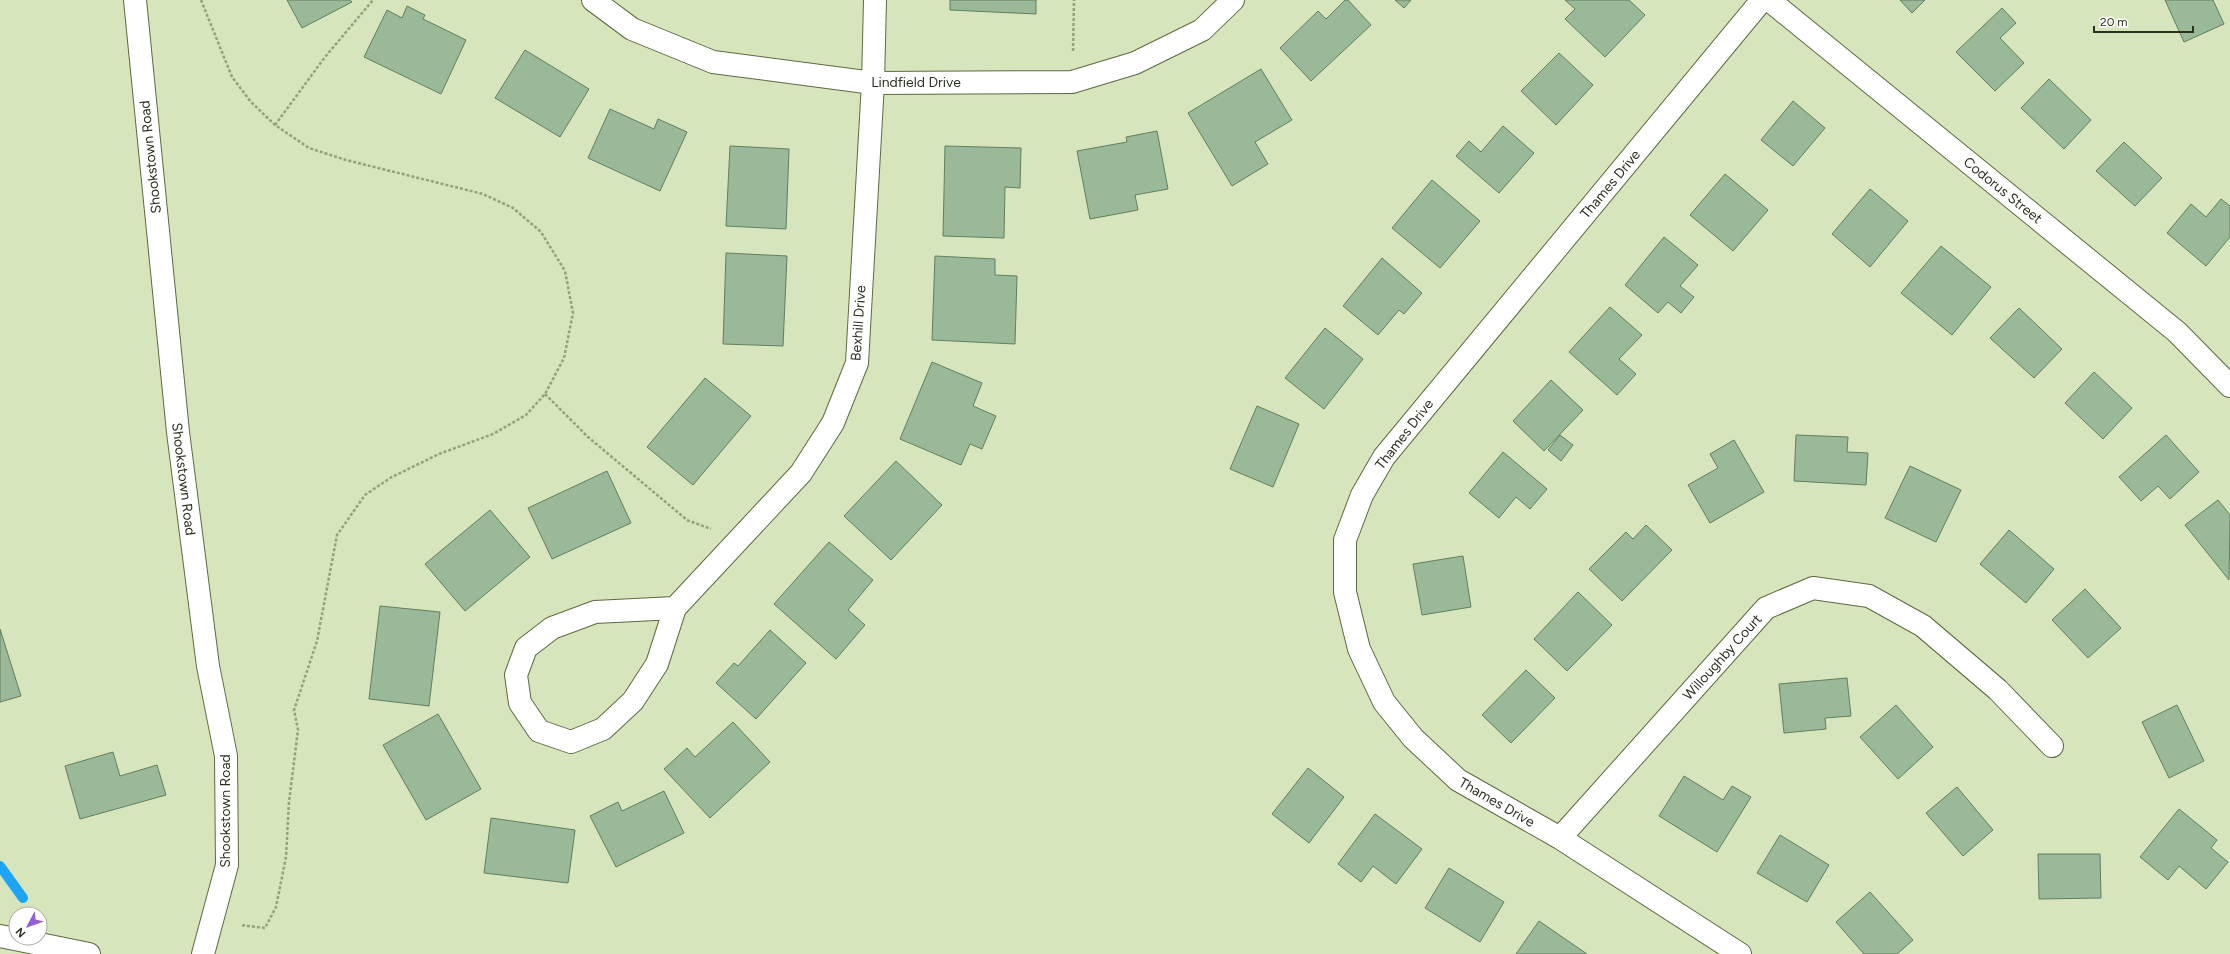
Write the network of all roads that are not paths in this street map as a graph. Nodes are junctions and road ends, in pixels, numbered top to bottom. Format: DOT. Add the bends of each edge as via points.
graph roads {
  1 [pos="135,0"];
  2 [pos="593,0"];
  3 [pos="875,0"];
  4 [pos="1233,0"];
  5 [pos="1762,0"];
  6 [pos="1769,0"];
  7 [pos="873,83"];
  8 [pos="2230,386"];
  9 [pos="675,608"];
  10 [pos="2052,746"];
  11 [pos="1560,838"];
  12 [pos="0,936"];
  13 [pos="89,954"];
  14 [pos="204,954"];
  15 [pos="1740,954"];
  1 -- 14 [label="street, Shookstown Road" via="178,432 208,666 226,756 227,865"];
  2 -- 7 [label="street, Lindfield Drive" via="632,29 713,62"];
  3 -- 7 [label="street, Bexhill Drive"];
  4 -- 7 [label="street, Lindfield Drive" via="1202,30 1135,63 1072,82"];
  5 -- 11 [label="street, Thames Drive" via="1384,457 1362,495 1345,540 1344,592 1359,649 1384,702 1413,738 1458,780"];
  6 -- 8 [label="street, Codorus Street" via="2177,332"];
  7 -- 9 [label="street, Bexhill Drive" via="857,363 834,423 801,473"];
  9 -- 9 [label="street, Bexhill Drive" via="595,612 552,628 526,648 516,675 520,703 539,731 571,742 604,729 633,701 657,664"];
  10 -- 11 [label="street, Willoughby Court" via="1998,690 1923,626 1869,596 1813,588 1766,608"];
  11 -- 15 [label="street, Thames Drive"];
  12 -- 13 [label="street"];
}
